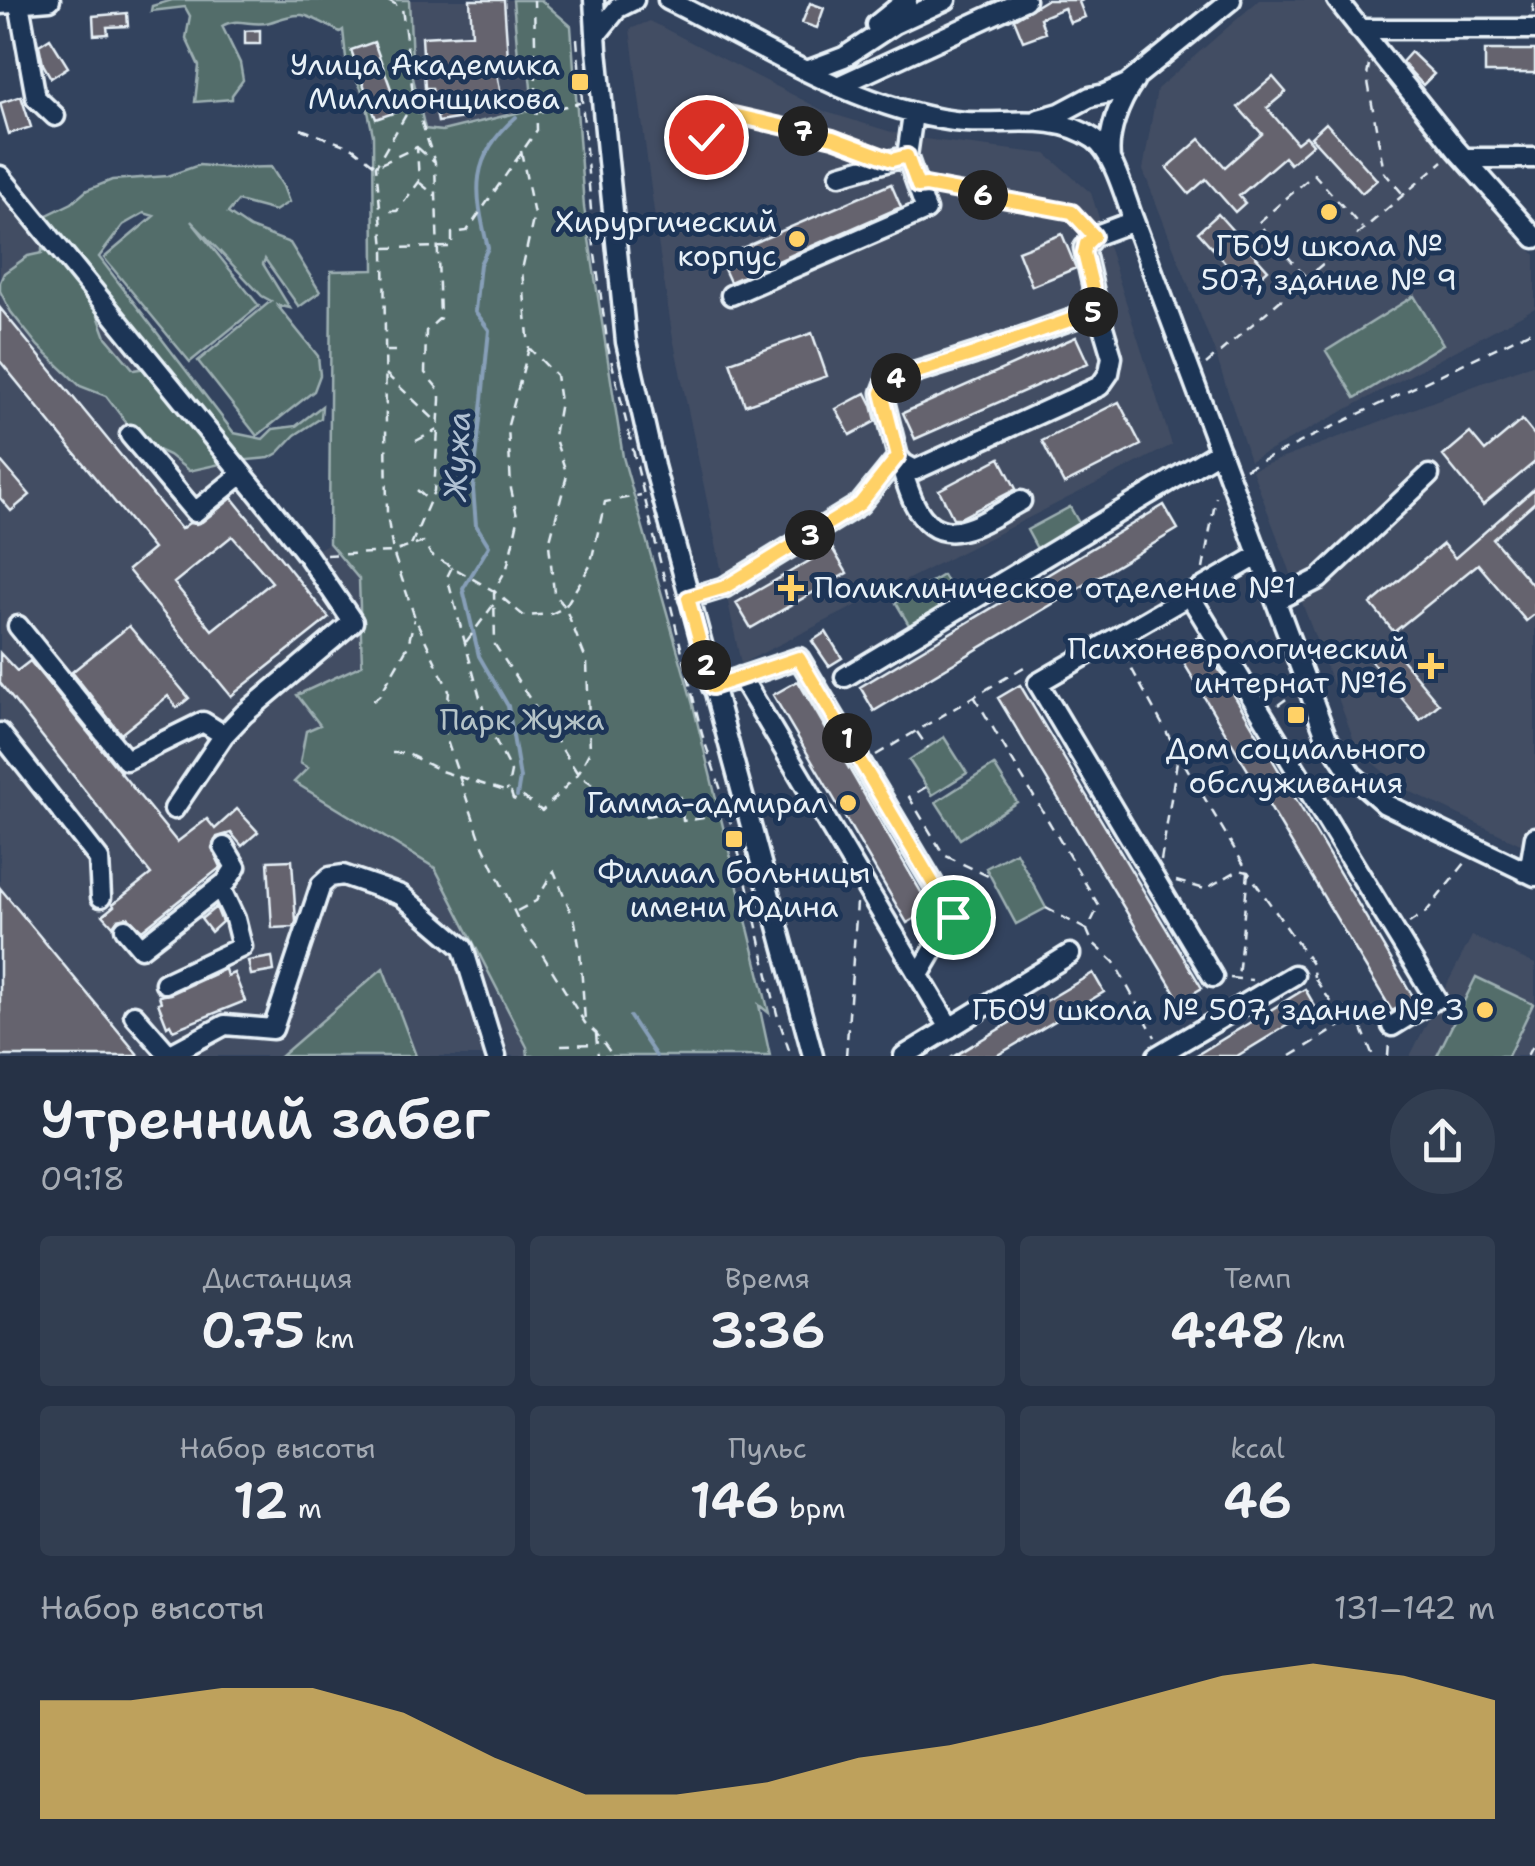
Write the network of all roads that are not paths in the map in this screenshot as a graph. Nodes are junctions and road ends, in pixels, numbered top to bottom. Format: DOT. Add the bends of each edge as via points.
graph roads {
  1 [pos="50,0"];
  2 [pos="579,0"];
  3 [pos="594,0"];
  4 [pos="637,0"];
  5 [pos="907,0"];
  6 [pos="946,0"];
  7 [pos="1026,0"];
  8 [pos="1231,0"];
  9 [pos="1336,0"];
  10 [pos="672,2"];
  11 [pos="10,3"];
  12 [pos="1359,29"];
  13 [pos="1535,29"];
  14 [pos="596,35"];
  15 [pos="860,46"];
  16 [pos="808,70"];
  17 [pos="1141,73"];
  18 [pos="840,85"];
  19 [pos="1088,100"];
  20 [pos="913,114"];
  21 [pos="55,116"];
  22 [pos="1034,121"];
  23 [pos="1115,123"];
  24 [pos="1087,135"];
  25 [pos="1461,154"];
  26 [pos="899,158"];
  27 [pos="1535,158"];
  28 [pos="1110,159"];
  29 [pos="840,175"];
  30 [pos="2,184"];
  31 [pos="1134,220"];
  32 [pos="1535,238"];
  33 [pos="731,295"];
  34 [pos="1098,310"];
  35 [pos="130,435"];
  36 [pos="1220,451"];
  37 [pos="898,456"];
  38 [pos="242,474"];
  39 [pos="1429,476"];
  40 [pos="1021,501"];
  41 [pos="1259,555"];
  42 [pos="1191,595"];
  43 [pos="688,598"];
  44 [pos="1277,600"];
  45 [pos="18,626"];
  46 [pos="742,677"];
  47 [pos="845,677"];
  48 [pos="712,687"];
  49 [pos="0,734"];
  50 [pos="224,734"];
  51 [pos="174,809"];
  52 [pos="1535,837"];
  53 [pos="224,846"];
  54 [pos="1530,874"];
  55 [pos="220,887"];
  56 [pos="101,896"];
  57 [pos="126,929"];
  58 [pos="1070,954"];
  59 [pos="918,975"];
  60 [pos="1213,977"];
  61 [pos="1286,980"];
  62 [pos="164,983"];
  63 [pos="134,1015"];
  64 [pos="950,1028"];
  65 [pos="1390,1034"];
  66 [pos="496,1056"];
  67 [pos="813,1056"];
  68 [pos="904,1056"];
  69 [pos="1157,1056"];
  1 -- 11 [label="street"];
  2 -- 14 [label="street"];
  3 -- 14 [label="street"];
  4 -- 10 [label="street"];
  4 -- 14 [label="street" via="618,8"];
  5 -- 15 [label="street"];
  6 -- 15 [label="street"];
  7 -- 18 [label="street"];
  8 -- 17 [label="street"];
  9 -- 12 [label="street"];
  10 -- 16 [label="street"];
  11 -- 21 [label="street" via="36,98"];
  12 -- 13 [label="street"];
  12 -- 25 [label="street"];
  14 -- 43 [label="street" via="626,342"];
  15 -- 16 [label="street"];
  16 -- 18 [label="street"];
  17 -- 19 [label="street"];
  17 -- 23 [label="street"];
  18 -- 20 [label="street"];
  19 -- 22 [label="street"];
  19 -- 23 [label="street" via="1107,99"];
  19 -- 24 [label="street" via="1075,120"];
  20 -- 22 [label="street" via="956,122"];
  20 -- 26 [label="street"];
  22 -- 24 [label="street"];
  23 -- 24 [label="street" via="1106,135"];
  23 -- 28 [label="street"];
  24 -- 28 [label="street"];
  25 -- 27 [label="street"];
  25 -- 32 [label="street"];
  26 -- 29 [label="street"];
  26 -- 33 [label="street" via="926,210"];
  28 -- 31 [label="street"];
  30 -- 38 [label="street"];
  31 -- 34 [label="street" via="1086,244"];
  31 -- 36 [label="street"];
  34 -- 37 [label="street" via="885,384"];
  34 -- 37 [label="street" via="1112,357 1100,386 914,470"];
  35 -- 38 [label="street" via="195,512"];
  36 -- 41 [label="street"];
  36 -- 47 [label="street"];
  37 -- 40 [label="street" via="914,504 935,529 966,530"];
  37 -- 43 [label="street" via="860,504 725,587"];
  38 -- 50 [label="street" via="353,622"];
  39 -- 44 [label="street" via="1319,579"];
  41 -- 42 [label="street"];
  41 -- 44 [label="street"];
  42 -- 60 [label="street" via="1038,683"];
  42 -- 65 [label="street" via="1436,999"];
  43 -- 48 [label="street"];
  44 -- 54 [label="street" via="1326,736 1352,775 1385,804"];
  45 -- 50 [label="street" via="126,760 204,722"];
  46 -- 48 [label="street"];
  46 -- 59 [label="street"];
  46 -- 59 [label="street" via="799,658 953,917"];
  48 -- 67 [label="street"];
  49 -- 56 [label="street" via="99,859"];
  50 -- 51 [label="street"];
  52 -- 54 [label="street"];
  53 -- 55 [label="street" via="236,867"];
  55 -- 57 [label="street" via="141,948"];
  55 -- 62 [label="street" via="242,947"];
  58 -- 64 [label="street"];
  59 -- 64 [label="street"];
  61 -- 69 [label="street"];
  63 -- 66 [label="street" via="170,1055 225,1025 273,1029 321,885 343,874 402,896 463,948"];
  64 -- 68 [label="street"];
}
